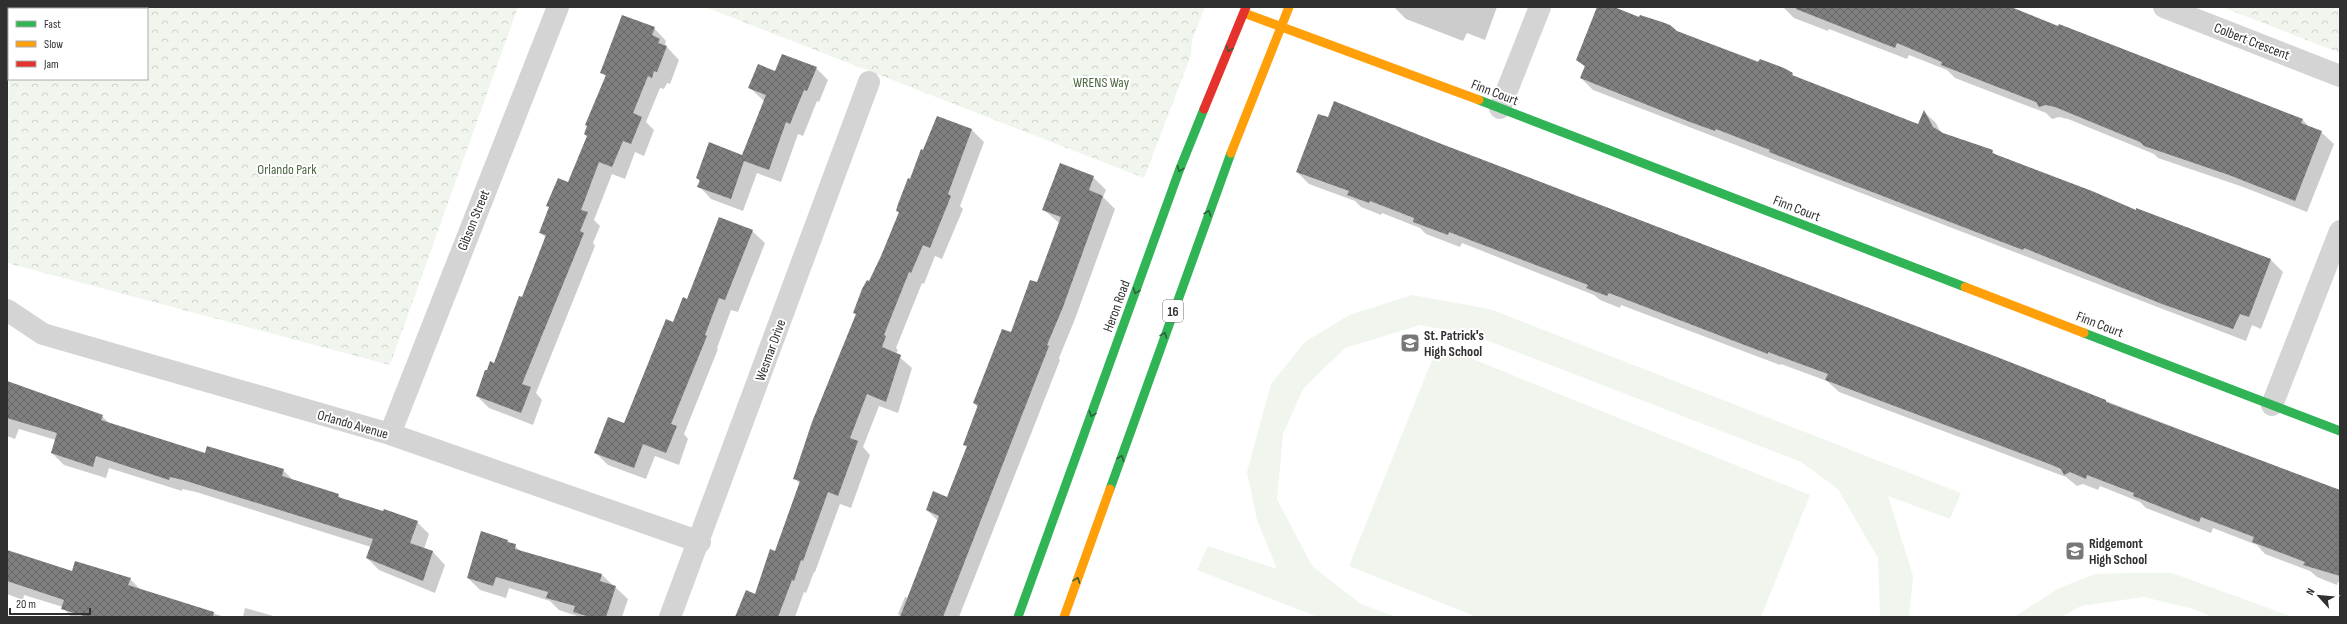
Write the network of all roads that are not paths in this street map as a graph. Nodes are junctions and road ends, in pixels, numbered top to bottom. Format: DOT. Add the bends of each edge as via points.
graph roads {
  1 [pos="558,7"];
  2 [pos="1289,7"];
  3 [pos="1540,7"];
  4 [pos="2164,7"];
  5 [pos="1245,10"];
  6 [pos="1282,26"];
  7 [pos="2340,76"];
  8 [pos="869,82"];
  9 [pos="1500,108"];
  10 [pos="2340,231"];
  11 [pos="7,310"];
  12 [pos="2272,405"];
  13 [pos="2340,432"];
  14 [pos="390,434"];
  15 [pos="700,542"];
  16 [pos="670,617"];
  17 [pos="1018,617"];
  18 [pos="1064,617"];
  1 -- 14 [label="street, Gibson Street"];
  2 -- 6 [label="main road, 16"];
  3 -- 9 [label="street"];
  4 -- 7 [label="street, Colbert Crescent"];
  5 -- 6 [label="main road, Finn Court"];
  5 -- 17 [label="main road, Heron Road, one-way" via="1179,171"];
  6 -- 9 [label="main road, Finn Court"];
  18 -- 6 [label="main road, 16, one-way" via="1218,185"];
  8 -- 15 [label="street, Wesmar Drive"];
  9 -- 12 [label="main road, Finn Court"];
  10 -- 12 [label="street"];
  11 -- 14 [label="street, Orlando Avenue" via="43,334"];
  12 -- 13 [label="main road, Finn Court"];
  14 -- 15 [label="street, Orlando Avenue"];
  15 -- 16 [label="street, Wesmar Drive"];
}
